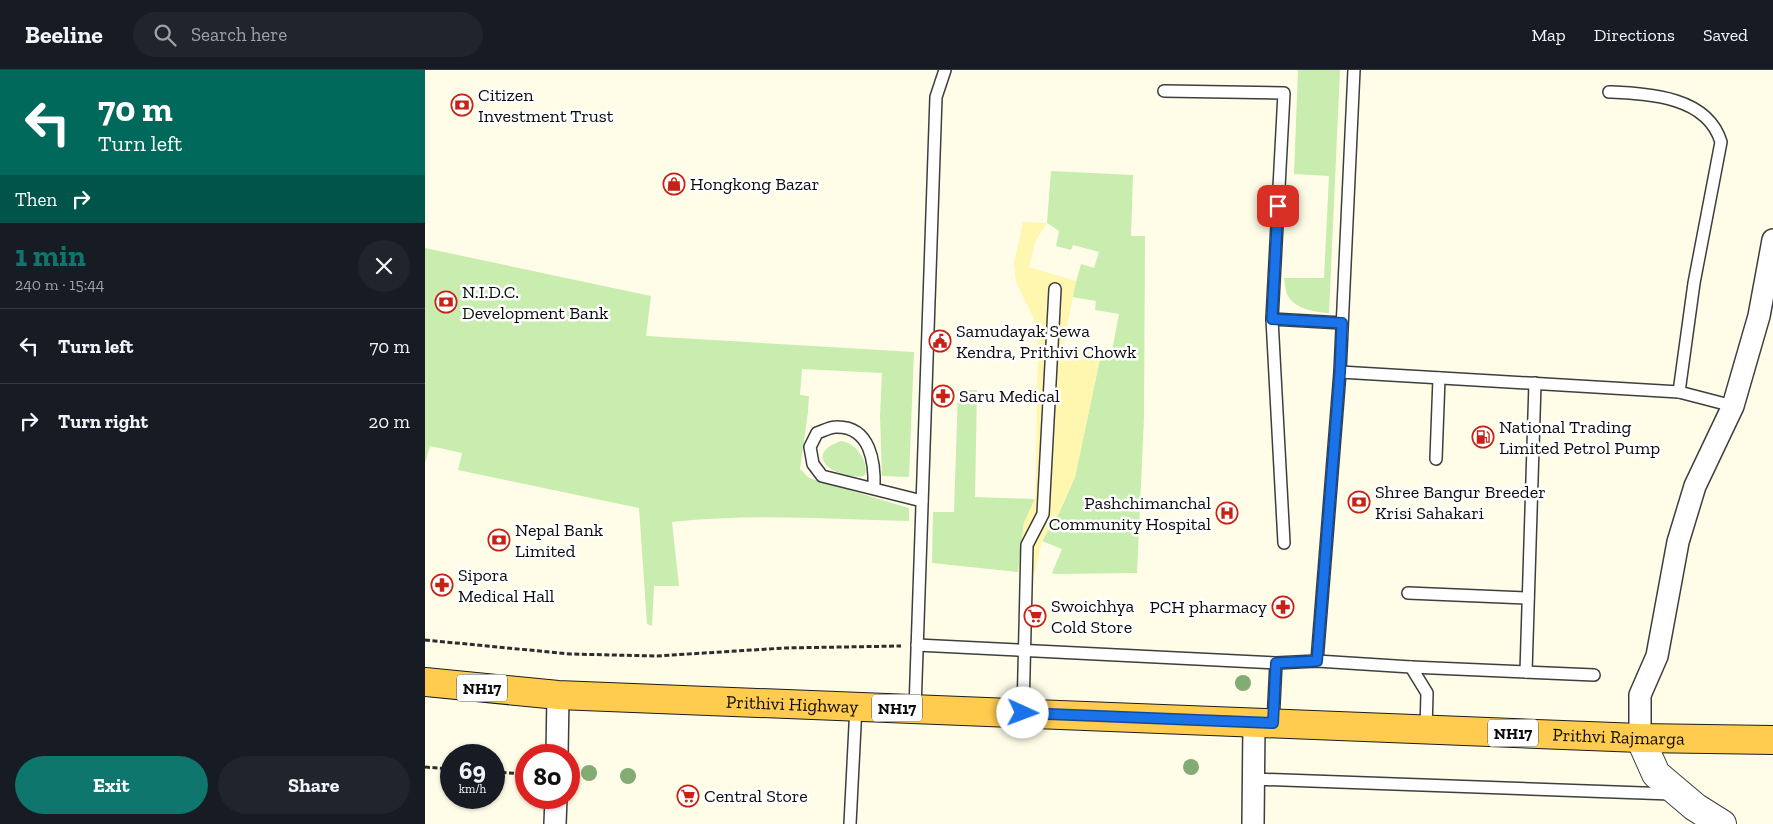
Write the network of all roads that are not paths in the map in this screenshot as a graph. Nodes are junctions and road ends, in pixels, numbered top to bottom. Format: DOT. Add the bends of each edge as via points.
graph roads {
  1 [pos="945,70"];
  2 [pos="1354,70"];
  3 [pos="1164,91"];
  4 [pos="1609,92"];
  5 [pos="1773,240"];
  6 [pos="1055,289"];
  7 [pos="1766,318"];
  8 [pos="1272,319"];
  9 [pos="1342,323"];
  10 [pos="1340,372"];
  11 [pos="1439,378"];
  12 [pos="1535,383"];
  13 [pos="1679,392"];
  14 [pos="1733,406"];
  15 [pos="1436,459"];
  16 [pos="874,489"];
  17 [pos="922,501"];
  18 [pos="1283,543"];
  19 [pos="1408,593"];
  20 [pos="1528,598"];
  21 [pos="917,646"];
  22 [pos="1025,650"];
  23 [pos="1317,661"];
  24 [pos="1276,663"];
  25 [pos="1411,667"];
  26 [pos="1526,672"];
  27 [pos="1594,675"];
  28 [pos="425,682"];
  29 [pos="549,695"];
  30 [pos="425,697"];
  31 [pos="856,706"];
  32 [pos="915,709"];
  33 [pos="1023,713"];
  34 [pos="1263,723"];
  35 [pos="1426,730"];
  36 [pos="1640,738"];
  37 [pos="1773,740"];
  38 [pos="556,744"];
  39 [pos="1254,779"];
  40 [pos="1680,794"];
  41 [pos="556,809"];
  42 [pos="555,824"];
  43 [pos="850,824"];
  44 [pos="1253,824"];
  45 [pos="1722,824"];
  1 -- 17 [label="lane" via="936,97"];
  2 -- 9 [label="lane"];
  3 -- 8 [label="lane" via="1284,93"];
  4 -- 13 [label="lane" via="1651,94 1689,106 1707,117 1721,142 1694,284"];
  5 -- 7 [label="street"];
  6 -- 22 [label="lane" via="1043,514 1027,545"];
  7 -- 14 [label="street"];
  8 -- 9 [label="lane"];
  8 -- 18 [label="lane"];
  9 -- 10 [label="lane"];
  10 -- 11 [label="lane"];
  10 -- 23 [label="lane"];
  11 -- 12 [label="lane"];
  11 -- 15 [label="lane"];
  12 -- 13 [label="lane"];
  12 -- 20 [label="lane"];
  13 -- 14 [label="lane"];
  14 -- 36 [label="street" via="1695,486 1678,542 1657,656 1640,695"];
  16 -- 16 [label="lane" via="822,476 813,464 810,447 817,434 834,427 851,429 864,440 872,455"];
  16 -- 17 [label="lane"];
  17 -- 21 [label="lane"];
  19 -- 20 [label="lane"];
  20 -- 26 [label="lane"];
  21 -- 22 [label="lane"];
  21 -- 32 [label="lane"];
  22 -- 24 [label="lane"];
  22 -- 33 [label="lane"];
  23 -- 24 [label="lane"];
  23 -- 25 [label="lane"];
  24 -- 34 [label="lane"];
  25 -- 26 [label="lane"];
  25 -- 35 [label="lane" via="1427,693"];
  26 -- 27 [label="lane"];
  28 -- 29 [label="highway, Prithivi Highway / NH17"];
  29 -- 30 [label="highway, Prithivi Highway / NH17"];
  29 -- 31 [label="highway, Prithivi Highway / NH17"];
  29 -- 38 [label="street"];
  31 -- 32 [label="highway, Prithivi Highway / NH17"];
  31 -- 43 [label="lane"];
  32 -- 33 [label="highway, Prithivi Highway / NH17"];
  33 -- 34 [label="highway, Prithivi Highway / NH17"];
  34 -- 35 [label="highway, Prithvi Rajmarga / NH17"];
  34 -- 39 [label="street"];
  35 -- 36 [label="highway, Prithvi Rajmarga / NH17"];
  36 -- 37 [label="highway, Prithvi Rajmarga / NH17"];
  36 -- 40 [label="street" via="1656,774"];
  39 -- 40 [label="lane"];
  39 -- 44 [label="street"];
  40 -- 45 [label="street"];
  41 -- 42 [label="street"];
}
